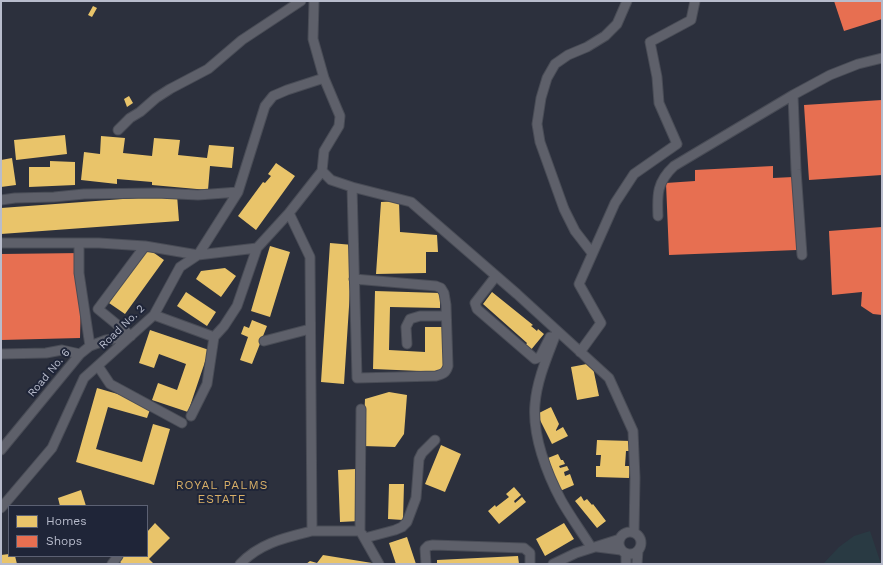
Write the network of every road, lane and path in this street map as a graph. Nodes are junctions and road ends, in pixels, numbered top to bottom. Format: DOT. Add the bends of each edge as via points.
graph roads {
  1 [pos="301,1"];
  2 [pos="314,1"];
  3 [pos="627,1"];
  4 [pos="695,1"];
  5 [pos="882,58"];
  6 [pos="324,78"];
  7 [pos="793,95"];
  8 [pos="118,130"];
  9 [pos="322,171"];
  10 [pos="352,188"];
  11 [pos="238,192"];
  12 [pos="1,200"];
  13 [pos="289,213"];
  14 [pos="658,216"];
  15 [pos="1,243"];
  16 [pos="79,243"];
  17 [pos="145,246"];
  18 [pos="257,248"];
  19 [pos="592,253"];
  20 [pos="198,255"];
  21 [pos="802,256"];
  22 [pos="496,276"];
  23 [pos="354,279"];
  24 [pos="154,315"];
  25 [pos="446,316"];
  26 [pos="310,329"];
  27 [pos="556,330"];
  28 [pos="131,336"];
  29 [pos="214,337"];
  30 [pos="264,342"];
  31 [pos="407,344"];
  32 [pos="90,346"];
  33 [pos="580,352"];
  34 [pos="1,354"];
  35 [pos="80,354"];
  36 [pos="98,366"];
  37 [pos="361,409"];
  38 [pos="191,416"];
  39 [pos="182,422"];
  40 [pos="435,440"];
  41 [pos="1,450"];
  42 [pos="1,508"];
  43 [pos="312,531"];
  44 [pos="634,533"];
  45 [pos="362,534"];
  46 [pos="620,539"];
  47 [pos="593,547"];
  48 [pos="638,551"];
  49 [pos="624,552"];
  50 [pos="240,564"];
  51 [pos="379,564"];
  52 [pos="426,564"];
  53 [pos="530,564"];
  54 [pos="553,564"];
  55 [pos="626,564"];
  56 [pos="637,564"];
  1 -- 8 [label="street" via="242,40 208,69 156,98"];
  2 -- 6 [label="street" via="313,40"];
  3 -- 19 [label="street" via="617,24 605,36 555,64 547,78 541,98 537,124 540,142 564,209 575,231"];
  4 -- 19 [label="street" via="691,20 650,42 659,103 677,144 634,174 616,203"];
  5 -- 7 [label="street" via="830,75"];
  6 -- 9 [label="street" via="340,116 339,126 324,151"];
  6 -- 11 [label="street, Road No. 2" via="273,96 265,106"];
  7 -- 14 [label="street" via="674,166 665,174 660,184"];
  7 -- 21 [label="street"];
  9 -- 10 [label="street" via="331,180"];
  9 -- 13 [label="street"];
  10 -- 22 [label="street" via="411,202"];
  10 -- 23 [label="street"];
  11 -- 12 [label="street" via="198,195 84,194"];
  11 -- 20 [label="street, Road No. 2"];
  13 -- 18 [label="street"];
  13 -- 26 [label="street" via="310,257"];
  15 -- 16 [label="street"];
  16 -- 17 [label="street"];
  16 -- 32 [label="street" via="80,273"];
  17 -- 20 [label="street"];
  17 -- 28 [label="street" via="98,309"];
  18 -- 20 [label="street"];
  18 -- 29 [label="street" via="237,306"];
  19 -- 33 [label="street" via="579,284 602,323"];
  20 -- 24 [label="street, Road No. 2" via="180,267"];
  22 -- 27 [label="street"];
  22 -- 27 [label="street" via="475,303 477,309 535,359 540,357"];
  23 -- 25 [label="street" via="441,288 444,293"];
  23 -- 25 [label="street" via="357,378 443,374 448,366"];
  24 -- 28 [label="street, Road No. 2"];
  24 -- 29 [label="street"];
  25 -- 31 [label="street" via="420,316 410,320 406,327"];
  26 -- 30 [label="street"];
  26 -- 43 [label="street"];
  27 -- 33 [label="street"];
  27 -- 47 [label="street" via="540,376 534,423 547,470 558,494"];
  28 -- 32 [label="street, Road No. 6" via="106,340"];
  28 -- 36 [label="street, Road No. 2"];
  29 -- 38 [label="street" via="207,384"];
  32 -- 35 [label="street, Road No. 6"];
  33 -- 44 [label="street" via="609,378 633,431"];
  34 -- 35 [label="street" via="62,350"];
  35 -- 41 [label="street, Road No. 6"];
  36 -- 39 [label="street" via="110,384"];
  36 -- 42 [label="street, Road No. 2" via="84,378 52,448"];
  37 -- 45 [label="street"];
  40 -- 45 [label="street" via="419,459 416,498 407,522 396,530"];
  43 -- 45 [label="street"];
  43 -- 50 [label="street" via="266,544 248,555"];
  44 -- 46 [label="street" via="626,533"];
  44 -- 48 [label="street" via="640,539"];
  45 -- 51 [label="street"];
  46 -- 47 [label="street"];
  46 -- 49 [label="street" via="619,546"];
  47 -- 49 [label="street"];
  47 -- 54 [label="street" via="576,552"];
  48 -- 49 [label="street" via="630,554"];
  48 -- 56 [label="street"];
  49 -- 55 [label="street"];
  52 -- 53 [label="street" via="425,549 433,545 524,548 530,553"];
}
